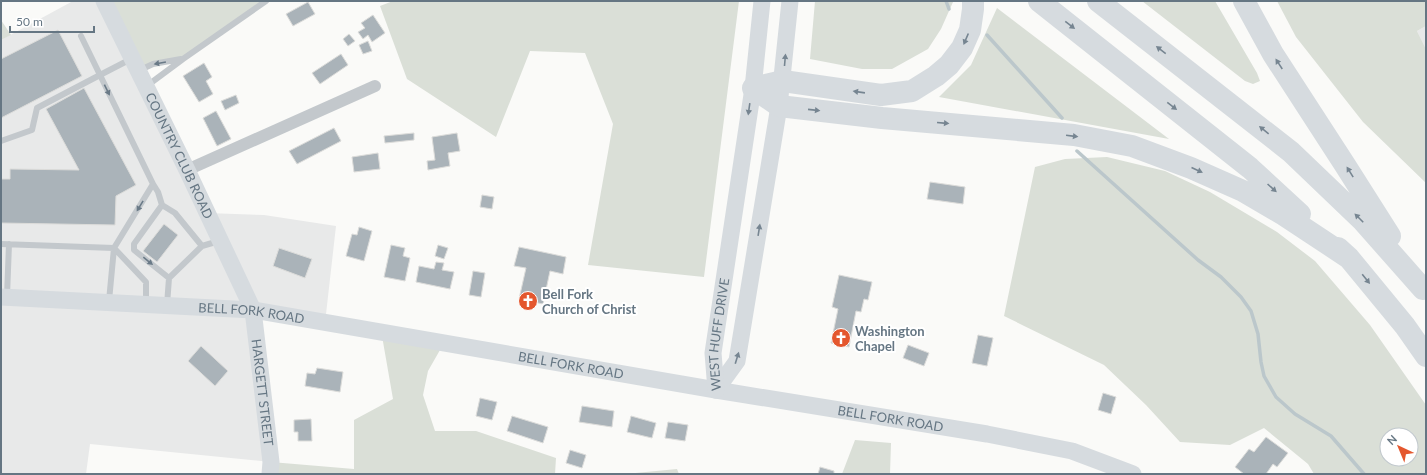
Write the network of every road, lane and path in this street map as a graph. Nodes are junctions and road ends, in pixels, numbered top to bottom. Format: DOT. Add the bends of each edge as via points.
graph roads {
  1 [pos="104,1"];
  2 [pos="266,1"];
  3 [pos="762,1"];
  4 [pos="790,1"];
  5 [pos="973,1"];
  6 [pos="1039,1"];
  7 [pos="1098,1"];
  8 [pos="1244,1"];
  9 [pos="81,36"];
  10 [pos="183,58"];
  11 [pos="136,64"];
  12 [pos="100,75"];
  13 [pos="783,82"];
  14 [pos="146,86"];
  15 [pos="375,86"];
  16 [pos="753,88"];
  17 [pos="779,106"];
  18 [pos="1,141"];
  19 [pos="187,170"];
  20 [pos="152,184"];
  21 [pos="162,205"];
  22 [pos="220,241"];
  23 [pos="1,244"];
  24 [pos="9,244"];
  25 [pos="202,246"];
  26 [pos="114,248"];
  27 [pos="1349,258"];
  28 [pos="169,278"];
  29 [pos="1424,291"];
  30 [pos="4,298"];
  31 [pos="109,303"];
  32 [pos="146,305"];
  33 [pos="166,306"];
  34 [pos="253,310"];
  35 [pos="1426,356"];
  36 [pos="716,390"];
  37 [pos="270,474"];
  38 [pos="1133,474"];
  1 -- 11 [label="main road, COUNTRY CLUB ROAD"];
  2 -- 10 [label="lane"];
  3 -- 16 [label="main road, WEST HUFF DRIVE"];
  13 -- 4 [label="main road, WEST HUFF DRIVE, one-way"];
  5 -- 13 [label="highway, one-way" via="970,30 962,48 949,65 912,91 881,95"];
  6 -- 27 [label="highway, one-way" via="1250,168"];
  29 -- 7 [label="highway, one-way" via="1362,220 1291,152"];
  29 -- 8 [label="highway, one-way" via="1273,54"];
  9 -- 12 [label="lane"];
  10 -- 11 [label="lane, one-way" via="153,64"];
  10 -- 14 [label="lane"];
  11 -- 12 [label="lane"];
  11 -- 14 [label="main road, COUNTRY CLUB ROAD"];
  12 -- 18 [label="lane" via="37,108 32,130"];
  12 -- 20 [label="lane, one-way"];
  13 -- 16 [label="highway"];
  13 -- 17 [label="main road, WEST HUFF DRIVE"];
  14 -- 19 [label="main road, COUNTRY CLUB ROAD"];
  15 -- 19 [label="street"];
  16 -- 17 [label="highway"];
  16 -- 36 [label="main road, WEST HUFF DRIVE, one-way" via="713,353"];
  17 -- 27 [label="highway, one-way" via="1074,136 1132,146 1243,191"];
  36 -- 17 [label="main road, WEST HUFF DRIVE, one-way" via="737,361"];
  19 -- 22 [label="main road, COUNTRY CLUB ROAD"];
  20 -- 21 [label="lane"];
  20 -- 26 [label="lane, one-way"];
  21 -- 25 [label="lane" via="175,213"];
  21 -- 28 [label="lane, one-way" via="134,244 134,250"];
  22 -- 25 [label="lane"];
  22 -- 34 [label="main road, COUNTRY CLUB ROAD"];
  23 -- 24 [label="lane"];
  24 -- 26 [label="lane"];
  24 -- 30 [label="lane"];
  25 -- 28 [label="lane"];
  26 -- 31 [label="lane"];
  26 -- 32 [label="lane" via="146,282"];
  27 -- 35 [label="highway, one-way" via="1405,326"];
  28 -- 33 [label="lane"];
  30 -- 31 [label="main road, BELL FORK ROAD"];
  31 -- 32 [label="main road, BELL FORK ROAD"];
  32 -- 33 [label="main road, BELL FORK ROAD"];
  33 -- 34 [label="main road, BELL FORK ROAD"];
  34 -- 36 [label="main road, BELL FORK ROAD"];
  34 -- 37 [label="main road, HARGETT STREET" via="271,462"];
  36 -- 38 [label="main road, BELL FORK ROAD" via="987,434 1072,451"];
}
